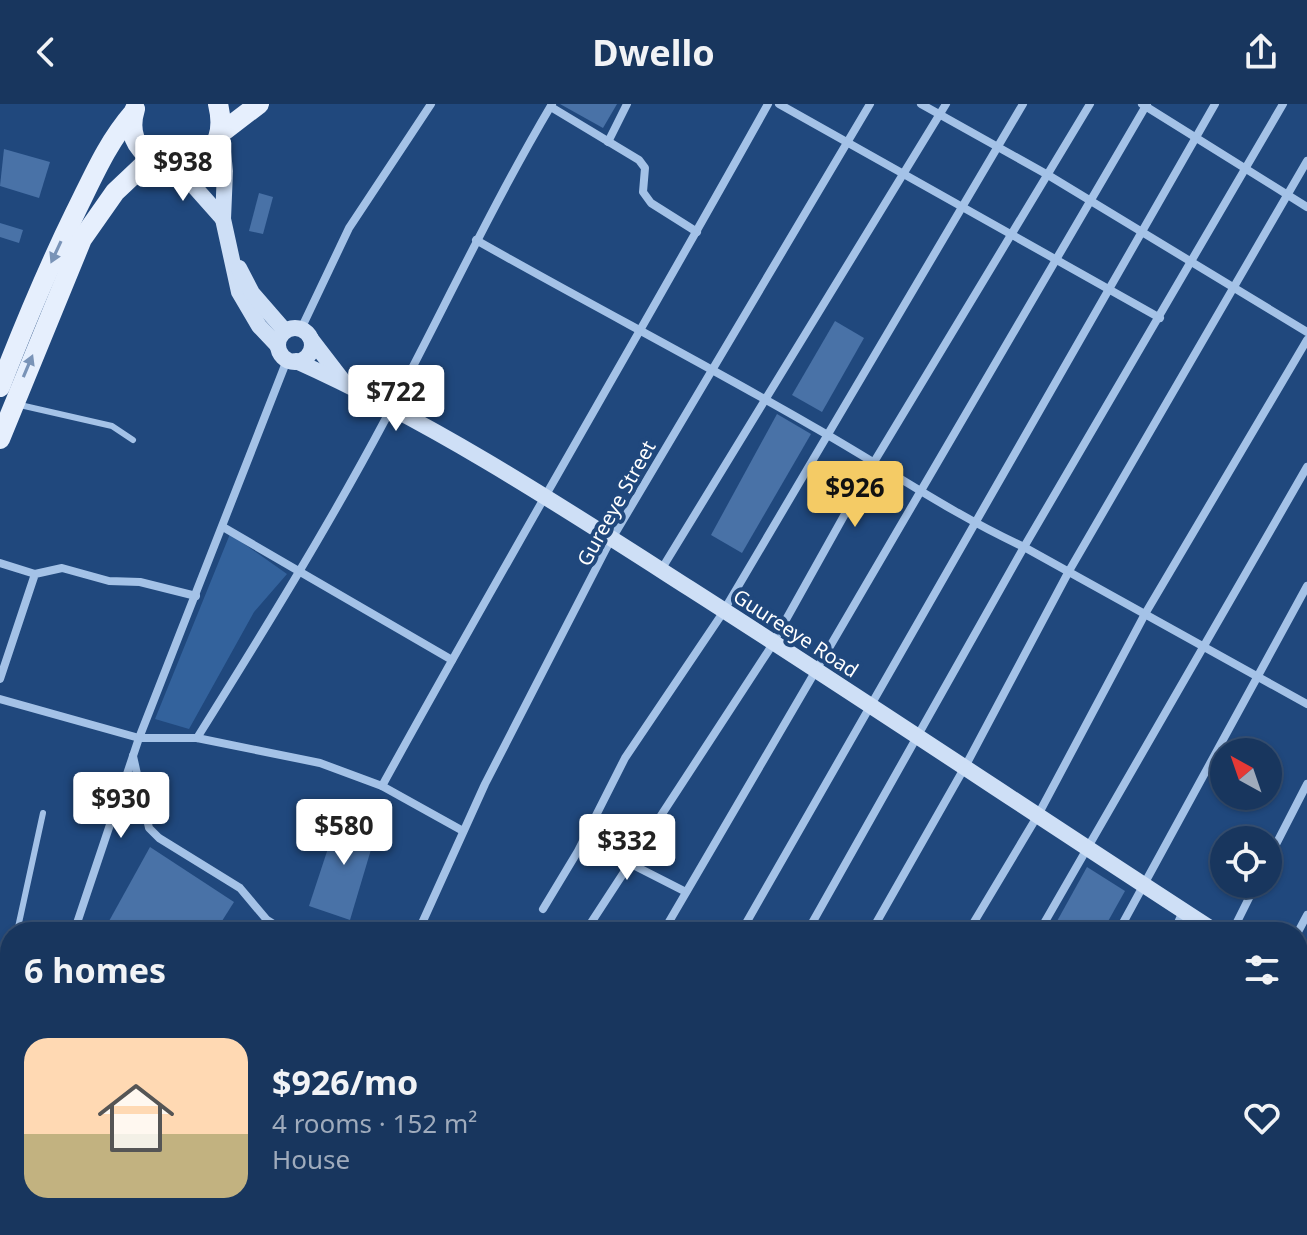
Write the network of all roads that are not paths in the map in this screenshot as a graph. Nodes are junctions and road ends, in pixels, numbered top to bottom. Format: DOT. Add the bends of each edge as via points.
graph roads {
  1 [pos="218,104"];
  2 [pos="259,104"];
  3 [pos="431,104"];
  4 [pos="627,104"];
  5 [pos="768,104"];
  6 [pos="779,104"];
  7 [pos="870,104"];
  8 [pos="921,104"];
  9 [pos="946,104"];
  10 [pos="1023,104"];
  11 [pos="1090,104"];
  12 [pos="1215,104"];
  13 [pos="1283,104"];
  14 [pos="551,105"];
  15 [pos="1145,105"];
  16 [pos="135,108"];
  17 [pos="940,115"];
  18 [pos="221,133"];
  19 [pos="1195,138"];
  20 [pos="608,142"];
  21 [pos="846,144"];
  22 [pos="998,147"];
  23 [pos="157,161"];
  24 [pos="1307,161"];
  25 [pos="1246,170"];
  26 [pos="906,174"];
  27 [pos="1048,175"];
  28 [pos="1288,196"];
  29 [pos="1089,199"];
  30 [pos="963,206"];
  31 [pos="1307,207"];
  32 [pos="223,219"];
  33 [pos="697,232"];
  34 [pos="1142,232"];
  35 [pos="1013,234"];
  36 [pos="476,240"];
  37 [pos="1055,258"];
  38 [pos="1192,263"];
  39 [pos="1109,289"];
  40 [pos="1236,289"];
  41 [pos="1160,318"];
  42 [pos="641,332"];
  43 [pos="1307,332"];
  44 [pos="1307,340"];
  45 [pos="293,344"];
  46 [pos="7,349"];
  47 [pos="712,368"];
  48 [pos="345,383"];
  49 [pos="6,395"];
  50 [pos="764,398"];
  51 [pos="391,407"];
  52 [pos="827,434"];
  53 [pos="0,439"];
  54 [pos="133,440"];
  55 [pos="874,462"];
  56 [pos="1307,467"];
  57 [pos="920,488"];
  58 [pos="543,495"];
  59 [pos="975,524"];
  60 [pos="223,527"];
  61 [pos="612,539"];
  62 [pos="1024,547"];
  63 [pos="0,563"];
  64 [pos="661,570"];
  65 [pos="1069,571"];
  66 [pos="300,572"];
  67 [pos="35,574"];
  68 [pos="1307,586"];
  69 [pos="196,596"];
  70 [pos="724,610"];
  71 [pos="1145,614"];
  72 [pos="773,642"];
  73 [pos="1204,645"];
  74 [pos="452,660"];
  75 [pos="817,670"];
  76 [pos="1255,675"];
  77 [pos="0,679"];
  78 [pos="0,699"];
  79 [pos="1307,704"];
  80 [pos="872,705"];
  81 [pos="920,735"];
  82 [pos="139,738"];
  83 [pos="197,738"];
  84 [pos="133,755"];
  85 [pos="966,765"];
  86 [pos="1307,784"];
  87 [pos="382,786"];
  88 [pos="43,813"];
  89 [pos="1038,815"];
  90 [pos="463,831"];
  91 [pos="1282,833"];
  92 [pos="584,840"];
  93 [pos="1089,848"];
  94 [pos="629,865"];
  95 [pos="1144,886"];
  96 [pos="686,892"];
  97 [pos="1249,898"];
  98 [pos="543,909"];
  99 [pos="1183,911"];
  100 [pos="19,922"];
  101 [pos="77,922"];
  102 [pos="270,922"];
  103 [pos="422,922"];
  104 [pos="592,922"];
  105 [pos="669,922"];
  106 [pos="748,922"];
  107 [pos="813,922"];
  108 [pos="877,922"];
  109 [pos="974,922"];
  110 [pos="1045,922"];
  111 [pos="1124,922"];
  112 [pos="1178,922"];
  113 [pos="1200,922"];
  114 [pos="1237,922"];
  1 -- 18 [label="main road"];
  2 -- 18 [label="main road"];
  3 -- 45 [label="street" via="349,228"];
  4 -- 20 [label="street"];
  5 -- 33 [label="street"];
  6 -- 21 [label="street"];
  7 -- 21 [label="street, Gureeye Street"];
  8 -- 17 [label="street"];
  9 -- 17 [label="street"];
  10 -- 22 [label="street"];
  11 -- 27 [label="street"];
  12 -- 19 [label="street"];
  13 -- 25 [label="street"];
  14 -- 20 [label="street"];
  14 -- 36 [label="street"];
  15 -- 19 [label="street"];
  15 -- 29 [label="street"];
  16 -- 23 [label="main road" via="135,138"];
  16 -- 46 [label="main road, one-way" via="98,163"];
  17 -- 22 [label="street"];
  17 -- 26 [label="street"];
  18 -- 23 [label="main road" via="202,158 190,164"];
  18 -- 32 [label="street"];
  19 -- 25 [label="street"];
  19 -- 34 [label="street"];
  20 -- 33 [label="street" via="645,168 642,187 651,203"];
  21 -- 26 [label="street"];
  21 -- 47 [label="street, Gureeye Street"];
  22 -- 27 [label="street"];
  22 -- 30 [label="street"];
  23 -- 32 [label="street" via="191,183"];
  49 -- 23 [label="main road, one-way" via="82,239 107,202"];
  24 -- 28 [label="street"];
  25 -- 28 [label="street"];
  25 -- 38 [label="street"];
  26 -- 30 [label="street"];
  26 -- 50 [label="street"];
  27 -- 29 [label="street"];
  27 -- 35 [label="street"];
  28 -- 31 [label="street"];
  28 -- 40 [label="street"];
  29 -- 34 [label="street"];
  29 -- 37 [label="street"];
  30 -- 35 [label="street"];
  30 -- 52 [label="street"];
  32 -- 45 [label="street" via="252,293"];
  33 -- 42 [label="street"];
  34 -- 38 [label="street"];
  34 -- 39 [label="street"];
  35 -- 37 [label="street"];
  35 -- 55 [label="street"];
  36 -- 42 [label="street"];
  36 -- 51 [label="street"];
  37 -- 39 [label="street"];
  37 -- 57 [label="street"];
  38 -- 40 [label="street"];
  38 -- 41 [label="street"];
  39 -- 41 [label="street"];
  39 -- 59 [label="street"];
  40 -- 43 [label="street"];
  40 -- 65 [label="street"];
  41 -- 62 [label="street"];
  42 -- 47 [label="street"];
  42 -- 58 [label="street"];
  44 -- 71 [label="street"];
  45 -- 48 [label="street"];
  45 -- 48 [label="street, Guureeye Road"];
  45 -- 60 [label="street"];
  46 -- 49 [label="main road"];
  47 -- 50 [label="street"];
  47 -- 61 [label="street, Gureeye Street"];
  48 -- 51 [label="street, Guureeye Road"];
  49 -- 53 [label="main road"];
  49 -- 54 [label="lane" via="112,426"];
  50 -- 52 [label="street"];
  50 -- 64 [label="street"];
  51 -- 58 [label="street, Guureeye Road"];
  51 -- 66 [label="street"];
  52 -- 55 [label="street"];
  52 -- 70 [label="street"];
  55 -- 57 [label="street"];
  55 -- 72 [label="street"];
  56 -- 73 [label="street"];
  57 -- 59 [label="street"];
  57 -- 75 [label="street"];
  58 -- 61 [label="street, Guureeye Road"];
  58 -- 74 [label="street"];
  59 -- 62 [label="street"];
  59 -- 80 [label="street"];
  60 -- 66 [label="street"];
  60 -- 69 [label="street"];
  61 -- 64 [label="street, Guureeye Road"];
  61 -- 90 [label="street, Gureeye Street"];
  62 -- 65 [label="street"];
  62 -- 81 [label="street"];
  63 -- 67 [label="street"];
  64 -- 70 [label="street, Guureeye Road"];
  65 -- 71 [label="street"];
  65 -- 85 [label="street"];
  66 -- 74 [label="street"];
  66 -- 83 [label="street"];
  67 -- 69 [label="street" via="62,568"];
  67 -- 77 [label="street"];
  68 -- 76 [label="street"];
  69 -- 82 [label="street"];
  70 -- 72 [label="street, Guureeye Road"];
  70 -- 92 [label="street" via="625,758"];
  71 -- 73 [label="street"];
  71 -- 89 [label="street"];
  72 -- 75 [label="street, Guureeye Road"];
  72 -- 94 [label="street"];
  73 -- 76 [label="street"];
  73 -- 93 [label="street"];
  74 -- 87 [label="street"];
  75 -- 80 [label="street, Guureeye Road"];
  75 -- 96 [label="street"];
  76 -- 79 [label="street"];
  76 -- 95 [label="street"];
  78 -- 82 [label="street"];
  80 -- 81 [label="street, Guureeye Road"];
  80 -- 106 [label="street"];
  81 -- 85 [label="street, Guureeye Road"];
  81 -- 107 [label="street"];
  82 -- 83 [label="street"];
  82 -- 84 [label="street"];
  83 -- 87 [label="street" via="320,763"];
  84 -- 101 [label="street"];
  84 -- 102 [label="street" via="149,828 240,888"];
  85 -- 89 [label="street, Guureeye Road"];
  85 -- 108 [label="street"];
  86 -- 91 [label="street"];
  87 -- 90 [label="street"];
  88 -- 100 [label="lane"];
  89 -- 93 [label="street, Guureeye Road"];
  89 -- 109 [label="street"];
  90 -- 103 [label="street, Gureeye Street"];
  92 -- 94 [label="street"];
  92 -- 98 [label="street"];
  93 -- 95 [label="street, Guureeye Road"];
  93 -- 110 [label="street"];
  94 -- 96 [label="street"];
  94 -- 104 [label="street"];
  95 -- 99 [label="street, Guureeye Road"];
  95 -- 111 [label="street"];
  96 -- 105 [label="street"];
  97 -- 114 [label="street"];
  99 -- 112 [label="street"];
  99 -- 113 [label="street, Guureeye Road"];
}
